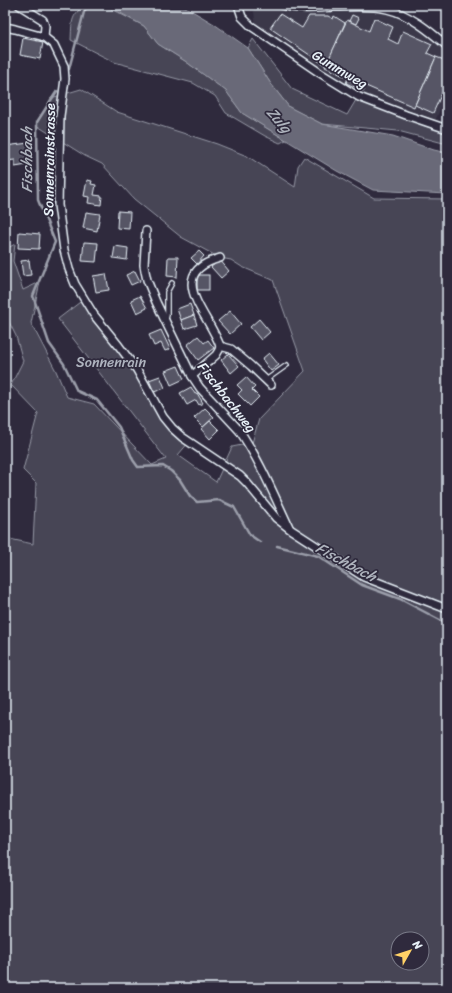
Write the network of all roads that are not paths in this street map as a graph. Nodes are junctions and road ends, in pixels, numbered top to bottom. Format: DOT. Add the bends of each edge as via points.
graph roads {
  1 [pos="19,5"];
  2 [pos="238,5"];
  3 [pos="282,5"];
  4 [pos="5,27"];
  5 [pos="44,37"];
  6 [pos="447,46"];
  7 [pos="447,129"];
  8 [pos="146,231"];
  9 [pos="220,258"];
  10 [pos="172,283"];
  11 [pos="165,320"];
  12 [pos="220,346"];
  13 [pos="287,365"];
  14 [pos="192,376"];
  15 [pos="268,383"];
  16 [pos="290,529"];
  17 [pos="447,609"];
  1 -- 5 [label="street" via="43,20"];
  2 -- 7 [label="street, Gummweg" via="242,17 251,26 359,97"];
  3 -- 6 [label="street" via="303,9 360,6 386,8 418,23"];
  4 -- 5 [label="street"];
  5 -- 16 [label="street, Sonnenrainstrasse" via="54,45 64,66 58,205 67,262 75,284 94,315 137,370 172,428 240,476 276,518"];
  8 -- 11 [label="street, Fischbachweg" via="145,271"];
  9 -- 12 [label="street" via="200,268 194,275 192,290"];
  10 -- 11 [label="lane" via="167,292"];
  11 -- 14 [label="street, Fischbachweg"];
  12 -- 14 [label="street" via="216,355"];
  12 -- 15 [label="street" via="231,349"];
  13 -- 15 [label="lane"];
  14 -- 16 [label="street, Fischbachweg" via="244,436"];
  16 -- 17 [label="street, Sonnenrainstrasse" via="364,578"];
}
